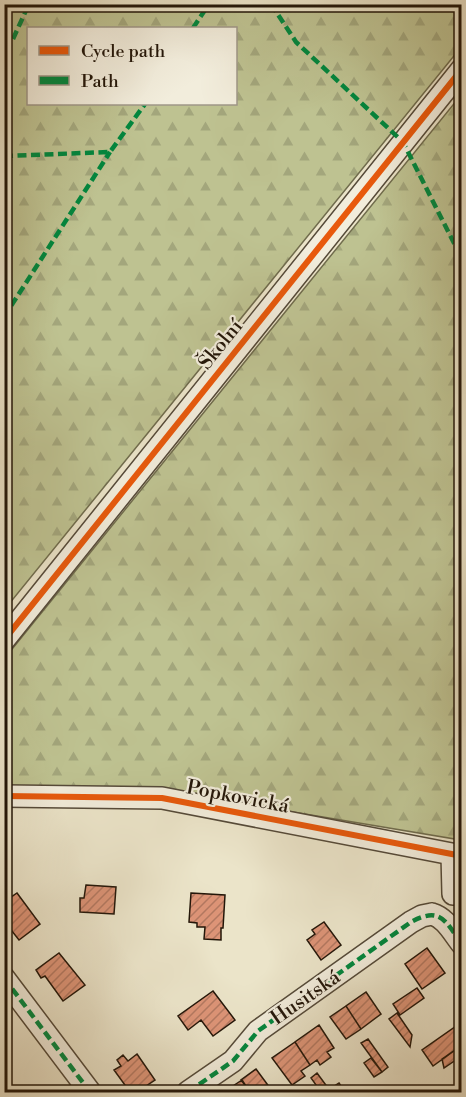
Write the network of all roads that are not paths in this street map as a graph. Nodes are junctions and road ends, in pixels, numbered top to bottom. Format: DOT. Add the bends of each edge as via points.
graph roads {
  1 [pos="462,69"];
  2 [pos="4,640"];
  3 [pos="4,796"];
  4 [pos="457,855"];
  5 [pos="457,891"];
  6 [pos="432,914"];
  7 [pos="462,945"];
  8 [pos="4,978"];
  9 [pos="90,1092"];
  10 [pos="188,1092"];
  1 -- 2 [label="street, Školní"];
  3 -- 4 [label="street, Popkovická" via="162,798"];
  4 -- 5 [label="street"];
  5 -- 6 [label="street, Husitská"];
  6 -- 7 [label="street" via="446,922"];
  6 -- 10 [label="street, Husitská" via="411,922 258,1030 232,1061"];
  8 -- 9 [label="street"];
}
